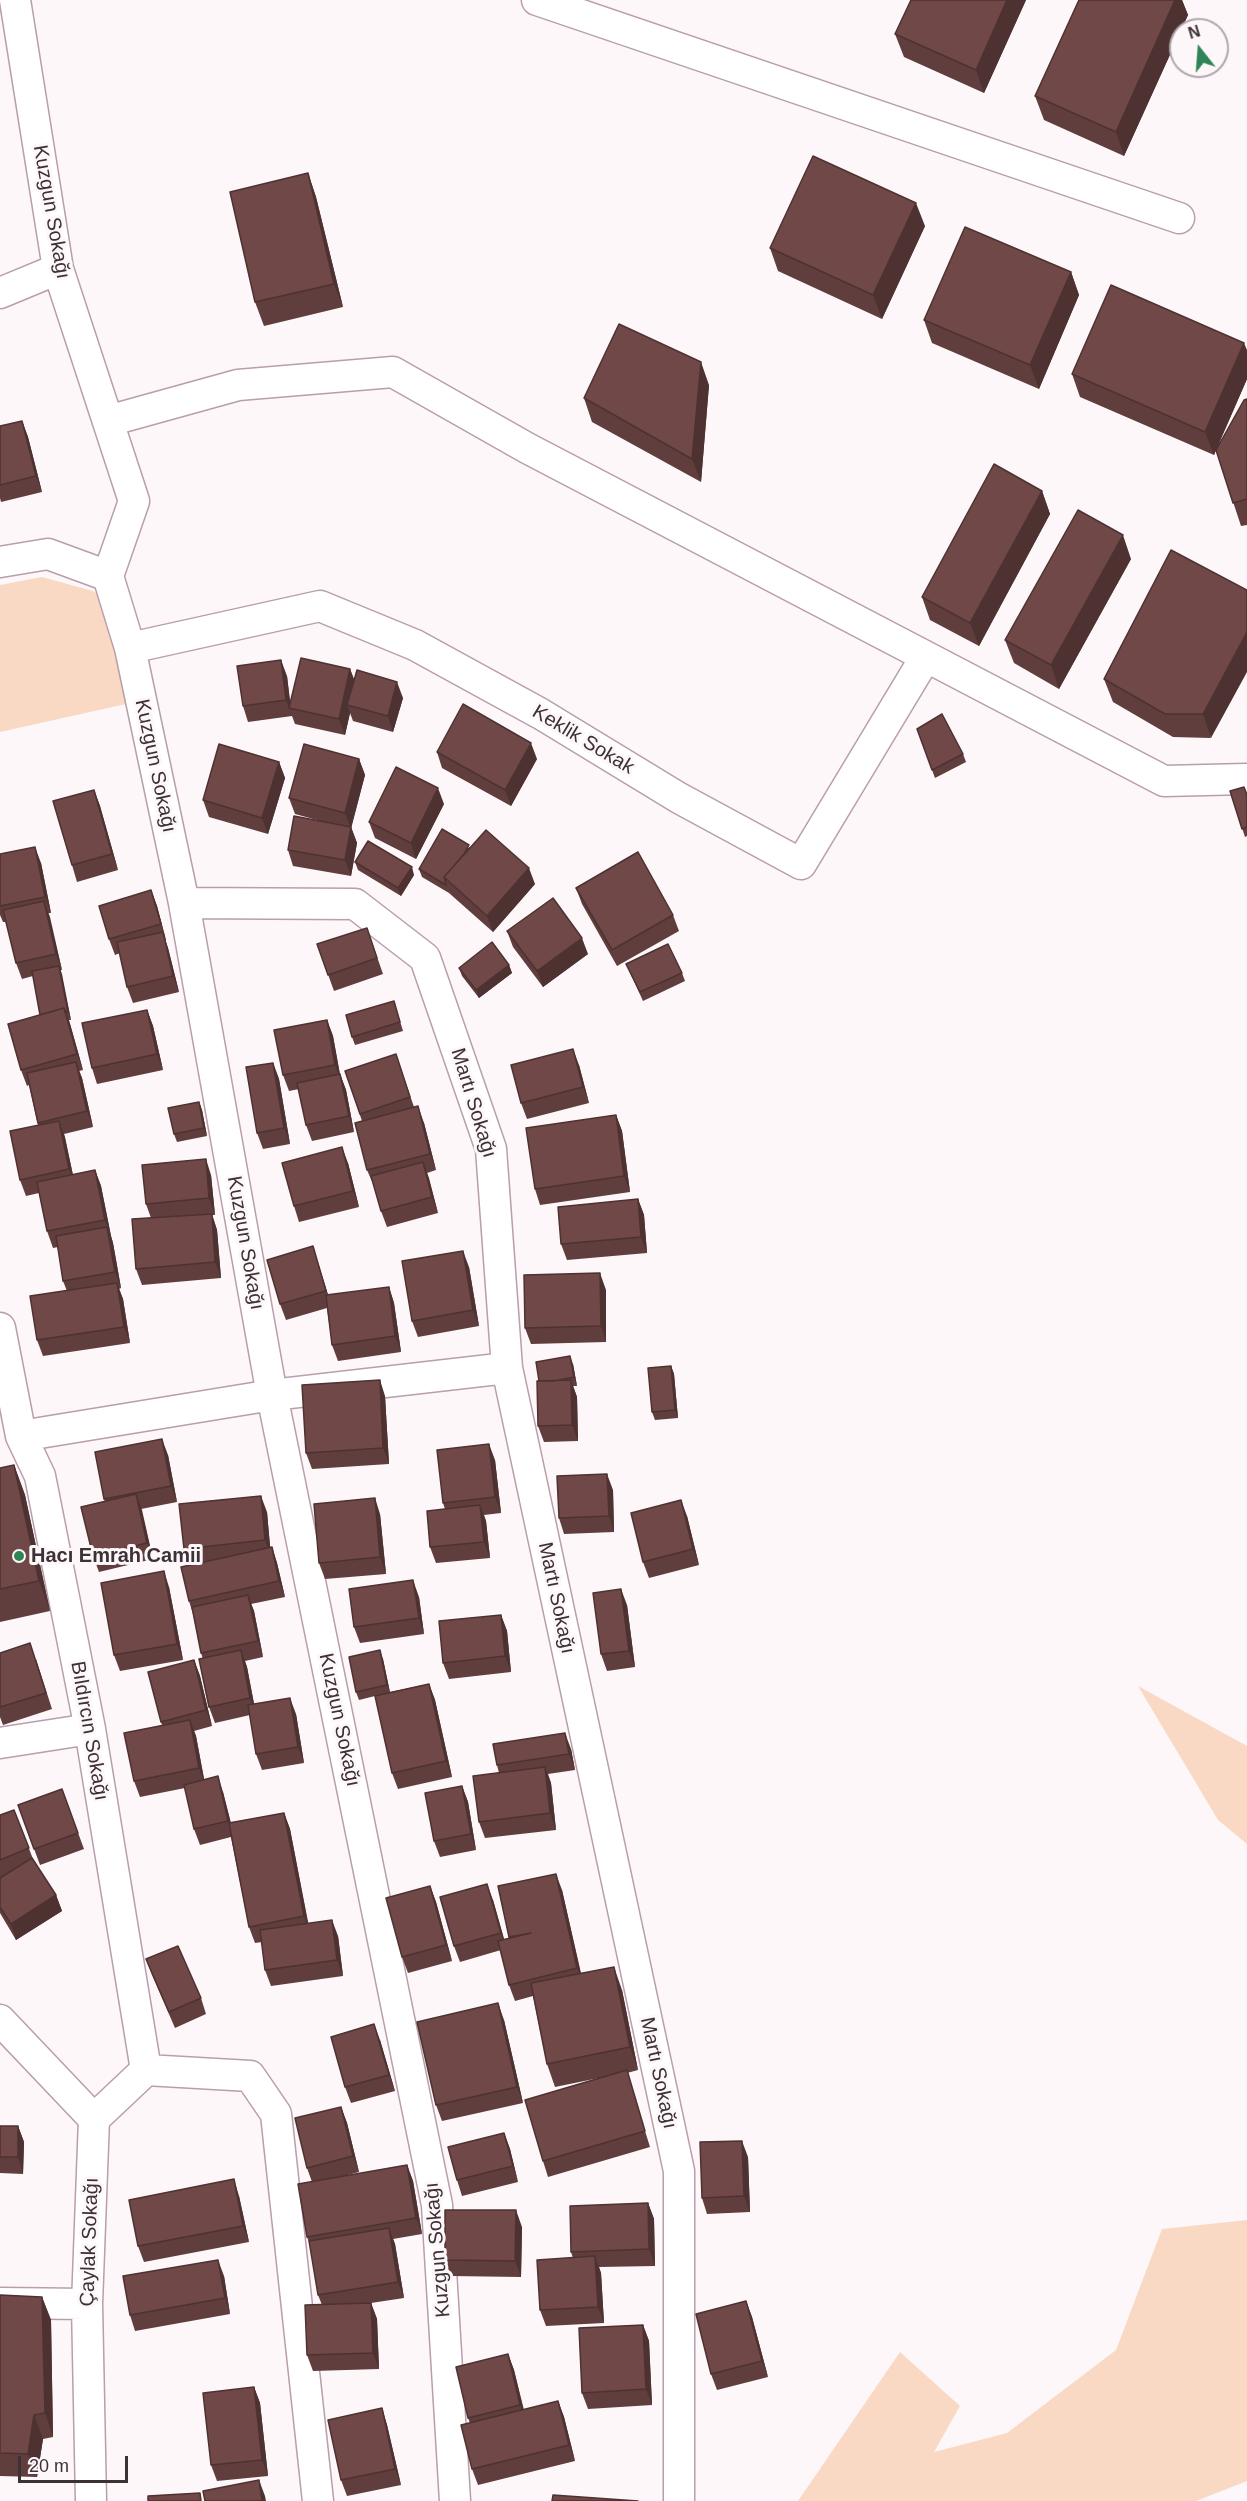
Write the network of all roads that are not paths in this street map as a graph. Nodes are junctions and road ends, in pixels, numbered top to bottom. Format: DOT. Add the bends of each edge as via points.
graph roads {
  1 [pos="15,0"];
  2 [pos="537,0"];
  3 [pos="1179,218"];
  4 [pos="58,269"];
  5 [pos="0,293"];
  6 [pos="108,421"];
  7 [pos="0,562"];
  8 [pos="108,576"];
  9 [pos="130,648"];
  10 [pos="925,658"];
  11 [pos="1247,779"];
  12 [pos="184,903"];
  13 [pos="0,1328"];
  14 [pos="507,1368"];
  15 [pos="272,1395"];
  16 [pos="21,1436"];
  17 [pos="90,1729"];
  18 [pos="0,1743"];
  19 [pos="0,2020"];
  20 [pos="146,2070"];
  21 [pos="94,2119"];
  22 [pos="0,2303"];
  23 [pos="87,2304"];
  24 [pos="92,2501"];
  25 [pos="318,2501"];
  26 [pos="455,2501"];
  27 [pos="679,2501"];
  1 -- 4 [label="street, Kuzgun Sokağı"];
  2 -- 3 [label="street"];
  4 -- 5 [label="street"];
  4 -- 6 [label="street, Kuzgun Sokağı"];
  6 -- 8 [label="street, Kuzgun Sokağı" via="134,501"];
  6 -- 10 [label="street" via="238,385 393,372 527,448"];
  7 -- 8 [label="street" via="48,554"];
  8 -- 9 [label="street, Kuzgun Sokağı"];
  9 -- 10 [label="street, Keklik Sokak" via="320,606 416,645 801,864"];
  9 -- 12 [label="street, Kuzgun Sokağı"];
  10 -- 11 [label="street" via="1164,781"];
  12 -- 14 [label="street, Martı Sokağı" via="356,904 425,958 491,1149"];
  12 -- 15 [label="street, Kuzgun Sokağı"];
  13 -- 16 [label="street, Bıldırcın Sokağı"];
  14 -- 15 [label="street"];
  14 -- 27 [label="street, Martı Sokağı" via="679,2171"];
  15 -- 16 [label="street"];
  15 -- 26 [label="street, Kuzgun Sokağı" via="437,2205"];
  16 -- 17 [label="street, Bıldırcın Sokağı" via="40,1476"];
  17 -- 18 [label="street"];
  17 -- 20 [label="street, Bıldırcın Sokağı"];
  19 -- 21 [label="street"];
  20 -- 21 [label="street"];
  20 -- 25 [label="street" via="250,2076 276,2114"];
  21 -- 23 [label="street, Çaylak Sokağı"];
  22 -- 23 [label="street"];
  23 -- 24 [label="street, Çaylak Sokağı"];
}
